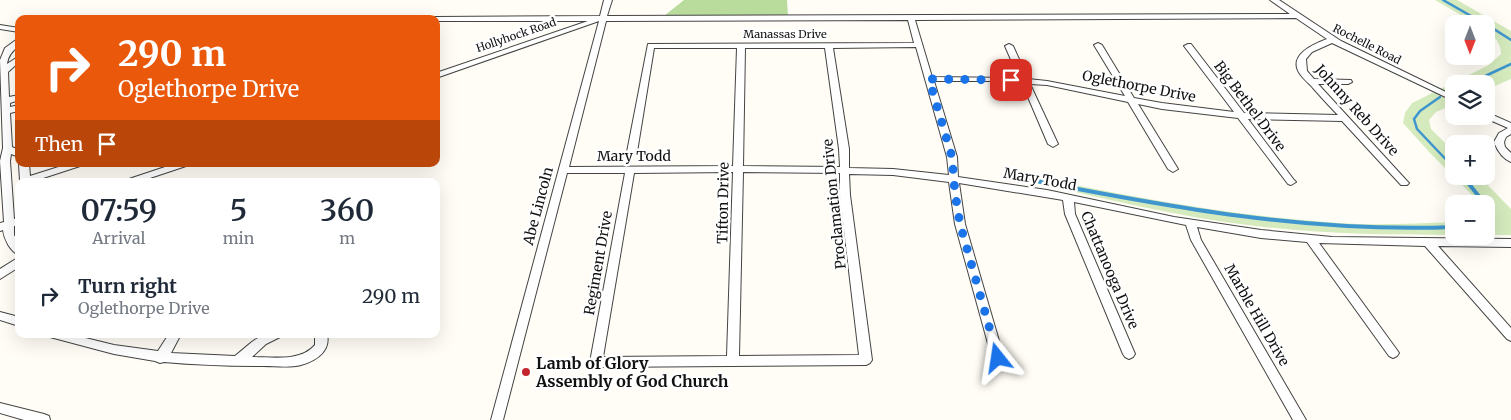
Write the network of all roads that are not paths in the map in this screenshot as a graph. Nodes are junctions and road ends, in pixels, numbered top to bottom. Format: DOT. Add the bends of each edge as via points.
graph roads {
  1 [pos="608,0"];
  2 [pos="1274,0"];
  3 [pos="1296,16"];
  4 [pos="911,18"];
  5 [pos="440,19"];
  6 [pos="603,19"];
  7 [pos="0,27"];
  8 [pos="15,29"];
  9 [pos="1333,40"];
  10 [pos="919,45"];
  11 [pos="15,46"];
  12 [pos="741,46"];
  13 [pos="829,46"];
  14 [pos="1009,46"];
  15 [pos="1098,46"];
  16 [pos="1188,46"];
  17 [pos="15,61"];
  18 [pos="5,70"];
  19 [pos="440,75"];
  20 [pos="929,79"];
  21 [pos="1024,81"];
  22 [pos="1310,81"];
  23 [pos="1348,82"];
  24 [pos="1445,95"];
  25 [pos="15,98"];
  26 [pos="6,101"];
  27 [pos="1133,101"];
  28 [pos="15,109"];
  29 [pos="6,111"];
  30 [pos="1241,116"];
  31 [pos="1344,118"];
  32 [pos="1495,119"];
  33 [pos="1511,128"];
  34 [pos="1053,144"];
  35 [pos="8,148"];
  36 [pos="15,152"];
  37 [pos="632,152"];
  38 [pos="1511,159"];
  39 [pos="68,167"];
  40 [pos="174,167"];
  41 [pos="1173,169"];
  42 [pos="562,170"];
  43 [pos="630,170"];
  44 [pos="738,170"];
  45 [pos="845,170"];
  46 [pos="35,178"];
  47 [pos="141,178"];
  48 [pos="954,179"];
  49 [pos="1291,182"];
  50 [pos="15,184"];
  51 [pos="1404,184"];
  52 [pos="3,188"];
  53 [pos="1068,198"];
  54 [pos="1190,223"];
  55 [pos="9,224"];
  56 [pos="1310,239"];
  57 [pos="1429,243"];
  58 [pos="1511,243"];
  59 [pos="15,245"];
  60 [pos="15,264"];
  61 [pos="0,275"];
  62 [pos="0,316"];
  63 [pos="15,321"];
  64 [pos="1511,336"];
  65 [pos="69,338"];
  66 [pos="173,338"];
  67 [pos="268,338"];
  68 [pos="322,338"];
  69 [pos="1393,353"];
  70 [pos="1129,354"];
  71 [pos="160,358"];
  72 [pos="998,358"];
  73 [pos="733,360"];
  74 [pos="237,362"];
  75 [pos="0,408"];
  76 [pos="44,420"];
  77 [pos="497,420"];
  78 [pos="1300,420"];
  1 -- 6 [label="street, Abe Lincoln"];
  2 -- 3 [label="street, Rochelle Road"];
  3 -- 4 [label="street"];
  3 -- 9 [label="street, Rochelle Road"];
  4 -- 6 [label="street"];
  4 -- 10 [label="street"];
  5 -- 6 [label="street"];
  6 -- 19 [label="street, Hollyhock Road"];
  6 -- 42 [label="street, Abe Lincoln"];
  7 -- 8 [label="street"];
  9 -- 22 [label="street, Johnny Reb Drive" via="1309,49 1302,57 1302,68"];
  9 -- 24 [label="street, Rochelle Road"];
  10 -- 13 [label="street, Manassas Drive"];
  10 -- 20 [label="street"];
  11 -- 18 [label="street" via="4,56"];
  12 -- 13 [label="street, Manassas Drive"];
  12 -- 37 [label="street, Manassas Drive" via="651,46"];
  12 -- 44 [label="street, Tifton Drive"];
  13 -- 45 [label="street, Proclamation Drive"];
  14 -- 21 [label="street"];
  15 -- 27 [label="street"];
  16 -- 30 [label="street, Big Bethel Drive"];
  17 -- 18 [label="street"];
  18 -- 26 [label="street"];
  20 -- 21 [label="street, Oglethorpe Drive"];
  20 -- 48 [label="street" via="952,157"];
  21 -- 27 [label="street, Oglethorpe Drive" via="1066,86"];
  21 -- 34 [label="street"];
  22 -- 23 [label="street"];
  22 -- 31 [label="street, Johnny Reb Drive"];
  25 -- 26 [label="street"];
  26 -- 29 [label="street"];
  27 -- 30 [label="street, Oglethorpe Drive"];
  27 -- 41 [label="street"];
  28 -- 29 [label="street"];
  29 -- 35 [label="street"];
  30 -- 31 [label="street, Oglethorpe Drive"];
  30 -- 49 [label="street, Big Bethel Drive"];
  31 -- 51 [label="street, Johnny Reb Drive"];
  32 -- 33 [label="street"];
  33 -- 38 [label="street" via="1499,142 1500,148"];
  35 -- 36 [label="street"];
  35 -- 52 [label="street"];
  39 -- 46 [label="street"];
  40 -- 47 [label="street"];
  42 -- 43 [label="street, Mary Todd"];
  42 -- 77 [label="street, Abe Lincoln"];
  43 -- 44 [label="street, Mary Todd"];
  43 -- 73 [label="street, Regiment Drive" via="596,362"];
  44 -- 45 [label="street, Mary Todd"];
  44 -- 73 [label="street, Tifton Drive"];
  45 -- 48 [label="street, Mary Todd"];
  45 -- 73 [label="street, Proclamation Drive" via="845,195 866,360"];
  48 -- 53 [label="street, Mary Todd"];
  48 -- 72 [label="street" via="960,224"];
  50 -- 52 [label="street"];
  52 -- 55 [label="street"];
  53 -- 54 [label="street, Mary Todd"];
  53 -- 70 [label="street, Chattanooga Drive" via="1070,214"];
  54 -- 56 [label="street, Mary Todd"];
  54 -- 78 [label="street, Marble Hill Drive" via="1196,240"];
  55 -- 59 [label="street" via="8,238"];
  56 -- 57 [label="street, Mary Todd"];
  56 -- 69 [label="street"];
  57 -- 58 [label="street, Mary Todd"];
  57 -- 64 [label="street"];
  60 -- 61 [label="street"];
  62 -- 63 [label="street"];
  65 -- 71 [label="street"];
  66 -- 71 [label="street"];
  67 -- 74 [label="street"];
  68 -- 74 [label="street" via="316,353 299,361"];
  71 -- 74 [label="street"];
  75 -- 76 [label="street"];
}
